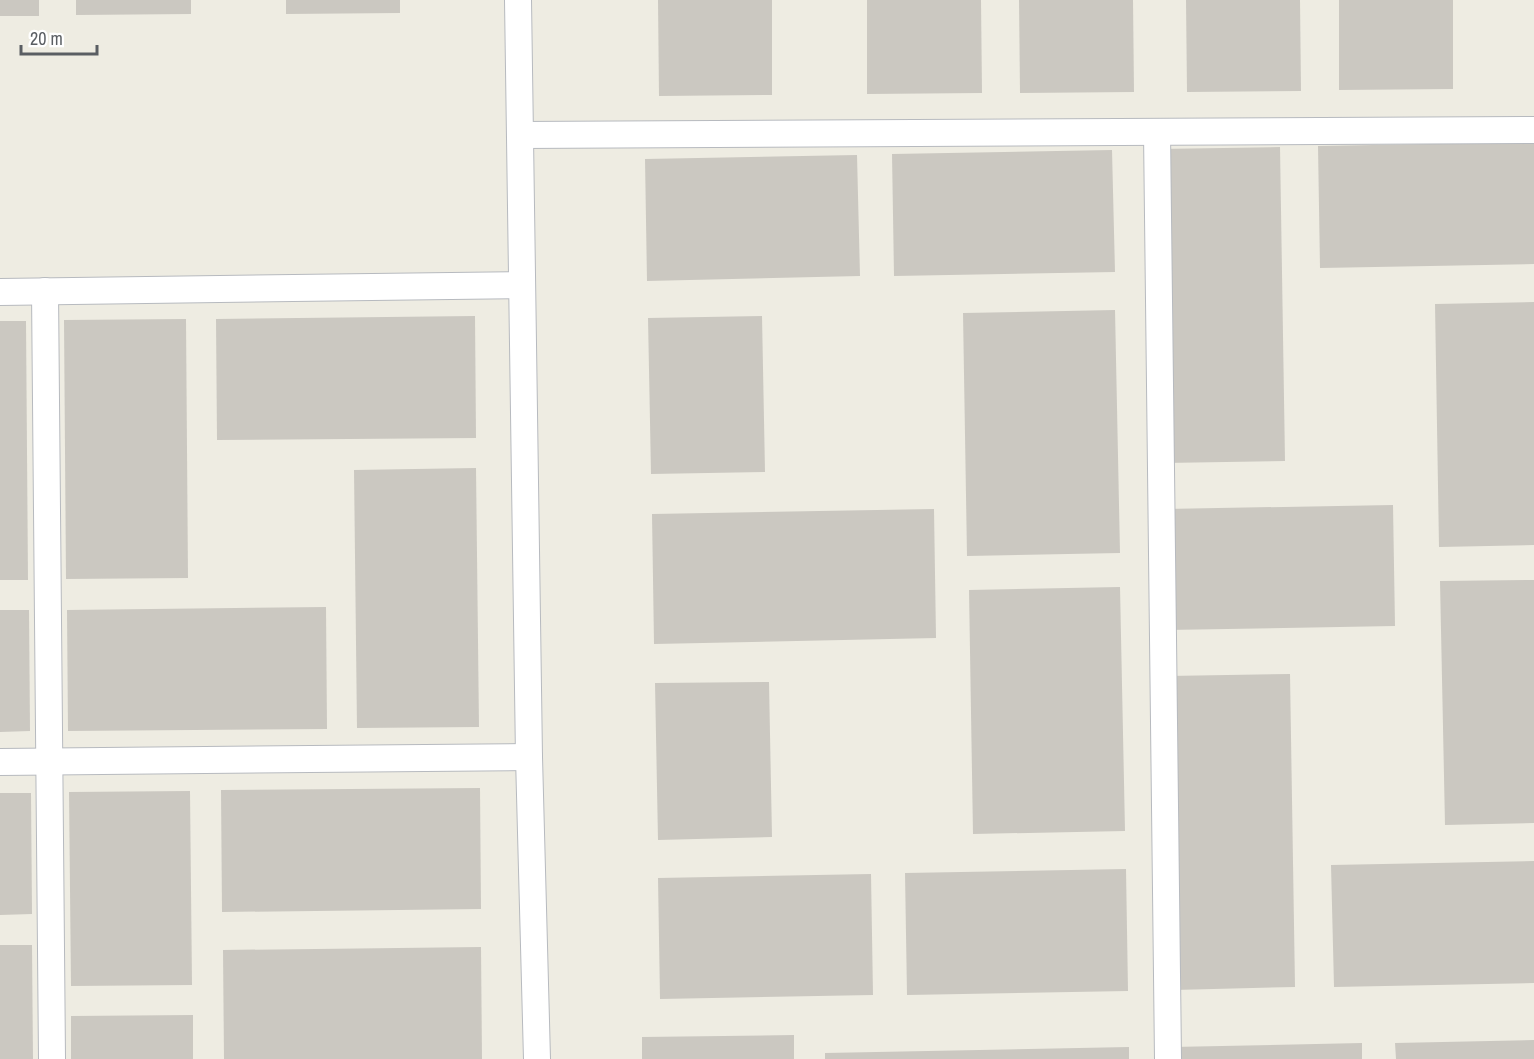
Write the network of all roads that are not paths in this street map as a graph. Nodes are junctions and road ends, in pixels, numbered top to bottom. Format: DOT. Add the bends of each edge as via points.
graph roads {
  1 [pos="518,0"];
  2 [pos="1534,130"];
  3 [pos="1157,132"];
  4 [pos="520,135"];
  5 [pos="522,285"];
  6 [pos="45,291"];
  7 [pos="0,292"];
  8 [pos="529,757"];
  9 [pos="49,761"];
  10 [pos="0,762"];
  11 [pos="52,1059"];
  12 [pos="537,1059"];
  13 [pos="1168,1059"];
  1 -- 4 [label="street"];
  2 -- 3 [label="street"];
  3 -- 4 [label="street"];
  3 -- 13 [label="street"];
  4 -- 5 [label="street"];
  5 -- 6 [label="street"];
  5 -- 8 [label="street"];
  6 -- 7 [label="street"];
  6 -- 9 [label="street"];
  8 -- 9 [label="street"];
  8 -- 12 [label="street"];
  9 -- 10 [label="street"];
  9 -- 11 [label="street"];
}
